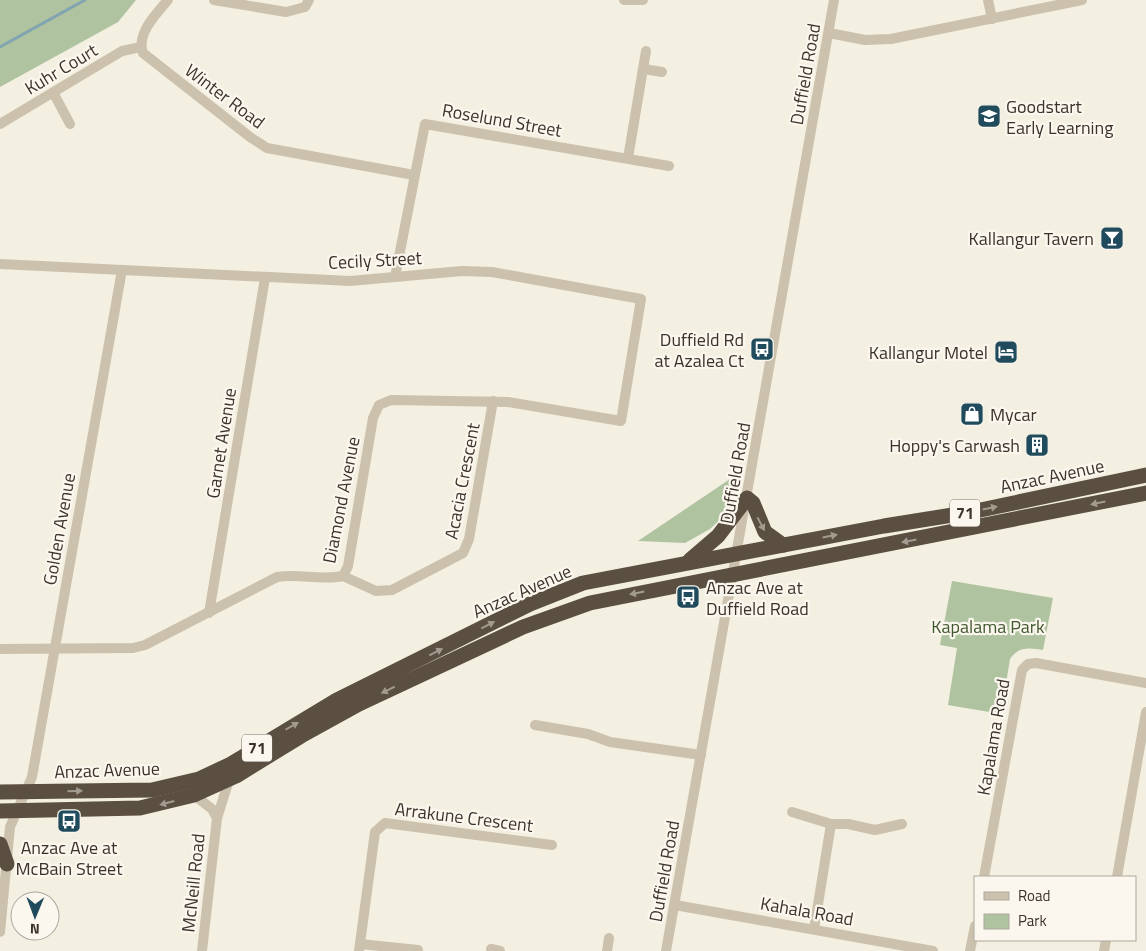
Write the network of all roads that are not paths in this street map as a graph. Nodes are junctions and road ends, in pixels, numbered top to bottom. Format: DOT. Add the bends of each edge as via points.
graph roads {
  1 [pos="168,0"];
  2 [pos="214,0"];
  3 [pos="309,0"];
  4 [pos="624,0"];
  5 [pos="643,0"];
  6 [pos="834,0"];
  7 [pos="988,0"];
  8 [pos="1082,0"];
  9 [pos="992,18"];
  10 [pos="828,33"];
  11 [pos="141,47"];
  12 [pos="646,51"];
  13 [pos="644,69"];
  14 [pos="662,72"];
  15 [pos="54,94"];
  16 [pos="0,124"];
  17 [pos="70,124"];
  18 [pos="628,158"];
  19 [pos="669,166"];
  20 [pos="414,175"];
  21 [pos="0,264"];
  22 [pos="122,270"];
  23 [pos="395,277"];
  24 [pos="264,278"];
  25 [pos="494,401"];
  26 [pos="623,406"];
  27 [pos="1146,475"];
  28 [pos="1146,493"];
  29 [pos="747,498"];
  30 [pos="782,545"];
  31 [pos="737,554"];
  32 [pos="687,562"];
  33 [pos="733,575"];
  34 [pos="343,576"];
  35 [pos="209,613"];
  36 [pos="0,649"];
  37 [pos="54,649"];
  38 [pos="1146,683"];
  39 [pos="1146,712"];
  40 [pos="534,725"];
  41 [pos="701,755"];
  42 [pos="229,780"];
  43 [pos="0,792"];
  44 [pos="26,792"];
  45 [pos="194,795"];
  46 [pos="0,811"];
  47 [pos="16,811"];
  48 [pos="792,812"];
  49 [pos="217,818"];
  50 [pos="902,824"];
  51 [pos="830,829"];
  52 [pos="0,844"];
  53 [pos="552,845"];
  54 [pos="7,864"];
  55 [pos="984,876"];
  56 [pos="1117,876"];
  57 [pos="675,905"];
  58 [pos="814,929"];
  59 [pos="974,931"];
  60 [pos="0,932"];
  61 [pos="609,938"];
  62 [pos="360,948"];
  63 [pos="418,950"];
  64 [pos="202,951"];
  65 [pos="607,951"];
  66 [pos="666,951"];
  67 [pos="933,951"];
  68 [pos="970,951"];
  1 -- 11 [label="street" via="143,34"];
  2 -- 3 [label="street" via="290,12 305,8"];
  4 -- 5 [label="street"];
  6 -- 10 [label="street, Duffield Road"];
  7 -- 9 [label="street"];
  8 -- 9 [label="street"];
  9 -- 10 [label="street" via="891,38 865,40"];
  10 -- 29 [label="street, Duffield Road"];
  11 -- 15 [label="street, Kuhr Court" via="122,51"];
  11 -- 20 [label="street, Winter Road" via="147,58 267,148"];
  12 -- 13 [label="street"];
  13 -- 14 [label="street"];
  13 -- 18 [label="street"];
  15 -- 16 [label="street, Kuhr Court"];
  15 -- 17 [label="street"];
  18 -- 19 [label="street, Roselund Street"];
  18 -- 20 [label="street, Roselund Street" via="425,124"];
  20 -- 23 [label="street, Roselund Street"];
  21 -- 22 [label="street, Cecily Street"];
  22 -- 24 [label="street, Cecily Street"];
  22 -- 37 [label="street, Golden Avenue"];
  23 -- 24 [label="street, Cecily Street" via="350,281"];
  23 -- 26 [label="street, Cecily Street" via="462,271 492,272 641,298"];
  24 -- 35 [label="street, Garnet Avenue"];
  25 -- 26 [label="street, Diamond Avenue" via="621,421"];
  25 -- 34 [label="street, Acacia Crescent" via="469,539 463,554 392,590 376,591"];
  25 -- 34 [label="street, Diamond Avenue" via="391,400 379,405 373,418 348,566"];
  30 -- 27 [label="highway, Anzac Avenue / 71, one-way" via="971,512"];
  28 -- 33 [label="highway, Anzac Avenue / 71, one-way"];
  29 -- 30 [label="highway, one-way" via="753,503 765,532"];
  29 -- 31 [label="street, Duffield Road"];
  29 -- 32 [label="highway" via="718,536"];
  30 -- 31 [label="highway, Anzac Avenue / 71"];
  31 -- 32 [label="highway, Anzac Avenue / 71"];
  31 -- 33 [label="street, Duffield Road"];
  44 -- 32 [label="highway, Anzac Avenue / 71, one-way" via="152,790 199,778 231,764 337,700 530,604 583,584"];
  33 -- 41 [label="street, Duffield Road"];
  33 -- 42 [label="highway, Anzac Avenue / 71, one-way" via="598,601 548,616 359,704"];
  34 -- 35 [label="street, Diamond Avenue" via="328,579 290,575 277,577"];
  35 -- 37 [label="street, Diamond Avenue" via="133,648"];
  36 -- 37 [label="street, Diamond Avenue"];
  37 -- 44 [label="street, Golden Avenue" via="32,777"];
  38 -- 55 [label="street, Kapalama Road" via="1036,663 1028,664 1022,670"];
  39 -- 56 [label="street"];
  40 -- 41 [label="street" via="588,734 610,742"];
  41 -- 57 [label="street, Duffield Road"];
  42 -- 45 [label="highway, Anzac Avenue / 71"];
  42 -- 49 [label="street, McNeill Road"];
  43 -- 44 [label="highway, Anzac Avenue / 71"];
  44 -- 47 [label="street, Golden Avenue"];
  45 -- 47 [label="highway, Anzac Avenue / 71, one-way" via="140,808"];
  45 -- 49 [label="street, McNeill Road" via="212,809"];
  46 -- 47 [label="highway, Anzac Avenue / 71"];
  47 -- 54 [label="street, Golden Avenue" via="8,839"];
  48 -- 51 [label="street"];
  49 -- 64 [label="street, McNeill Road"];
  50 -- 51 [label="street" via="875,830 848,824"];
  51 -- 58 [label="street"];
  52 -- 54 [label="highway"];
  53 -- 62 [label="street, Arrakune Crescent" via="386,822 375,832"];
  54 -- 60 [label="street, Golden Avenue"];
  57 -- 58 [label="street, Kahala Road"];
  57 -- 66 [label="street, Duffield Road"];
  58 -- 67 [label="street, Kahala Road"];
  59 -- 68 [label="street"];
  61 -- 65 [label="street"];
  62 -- 63 [label="street"];
}
